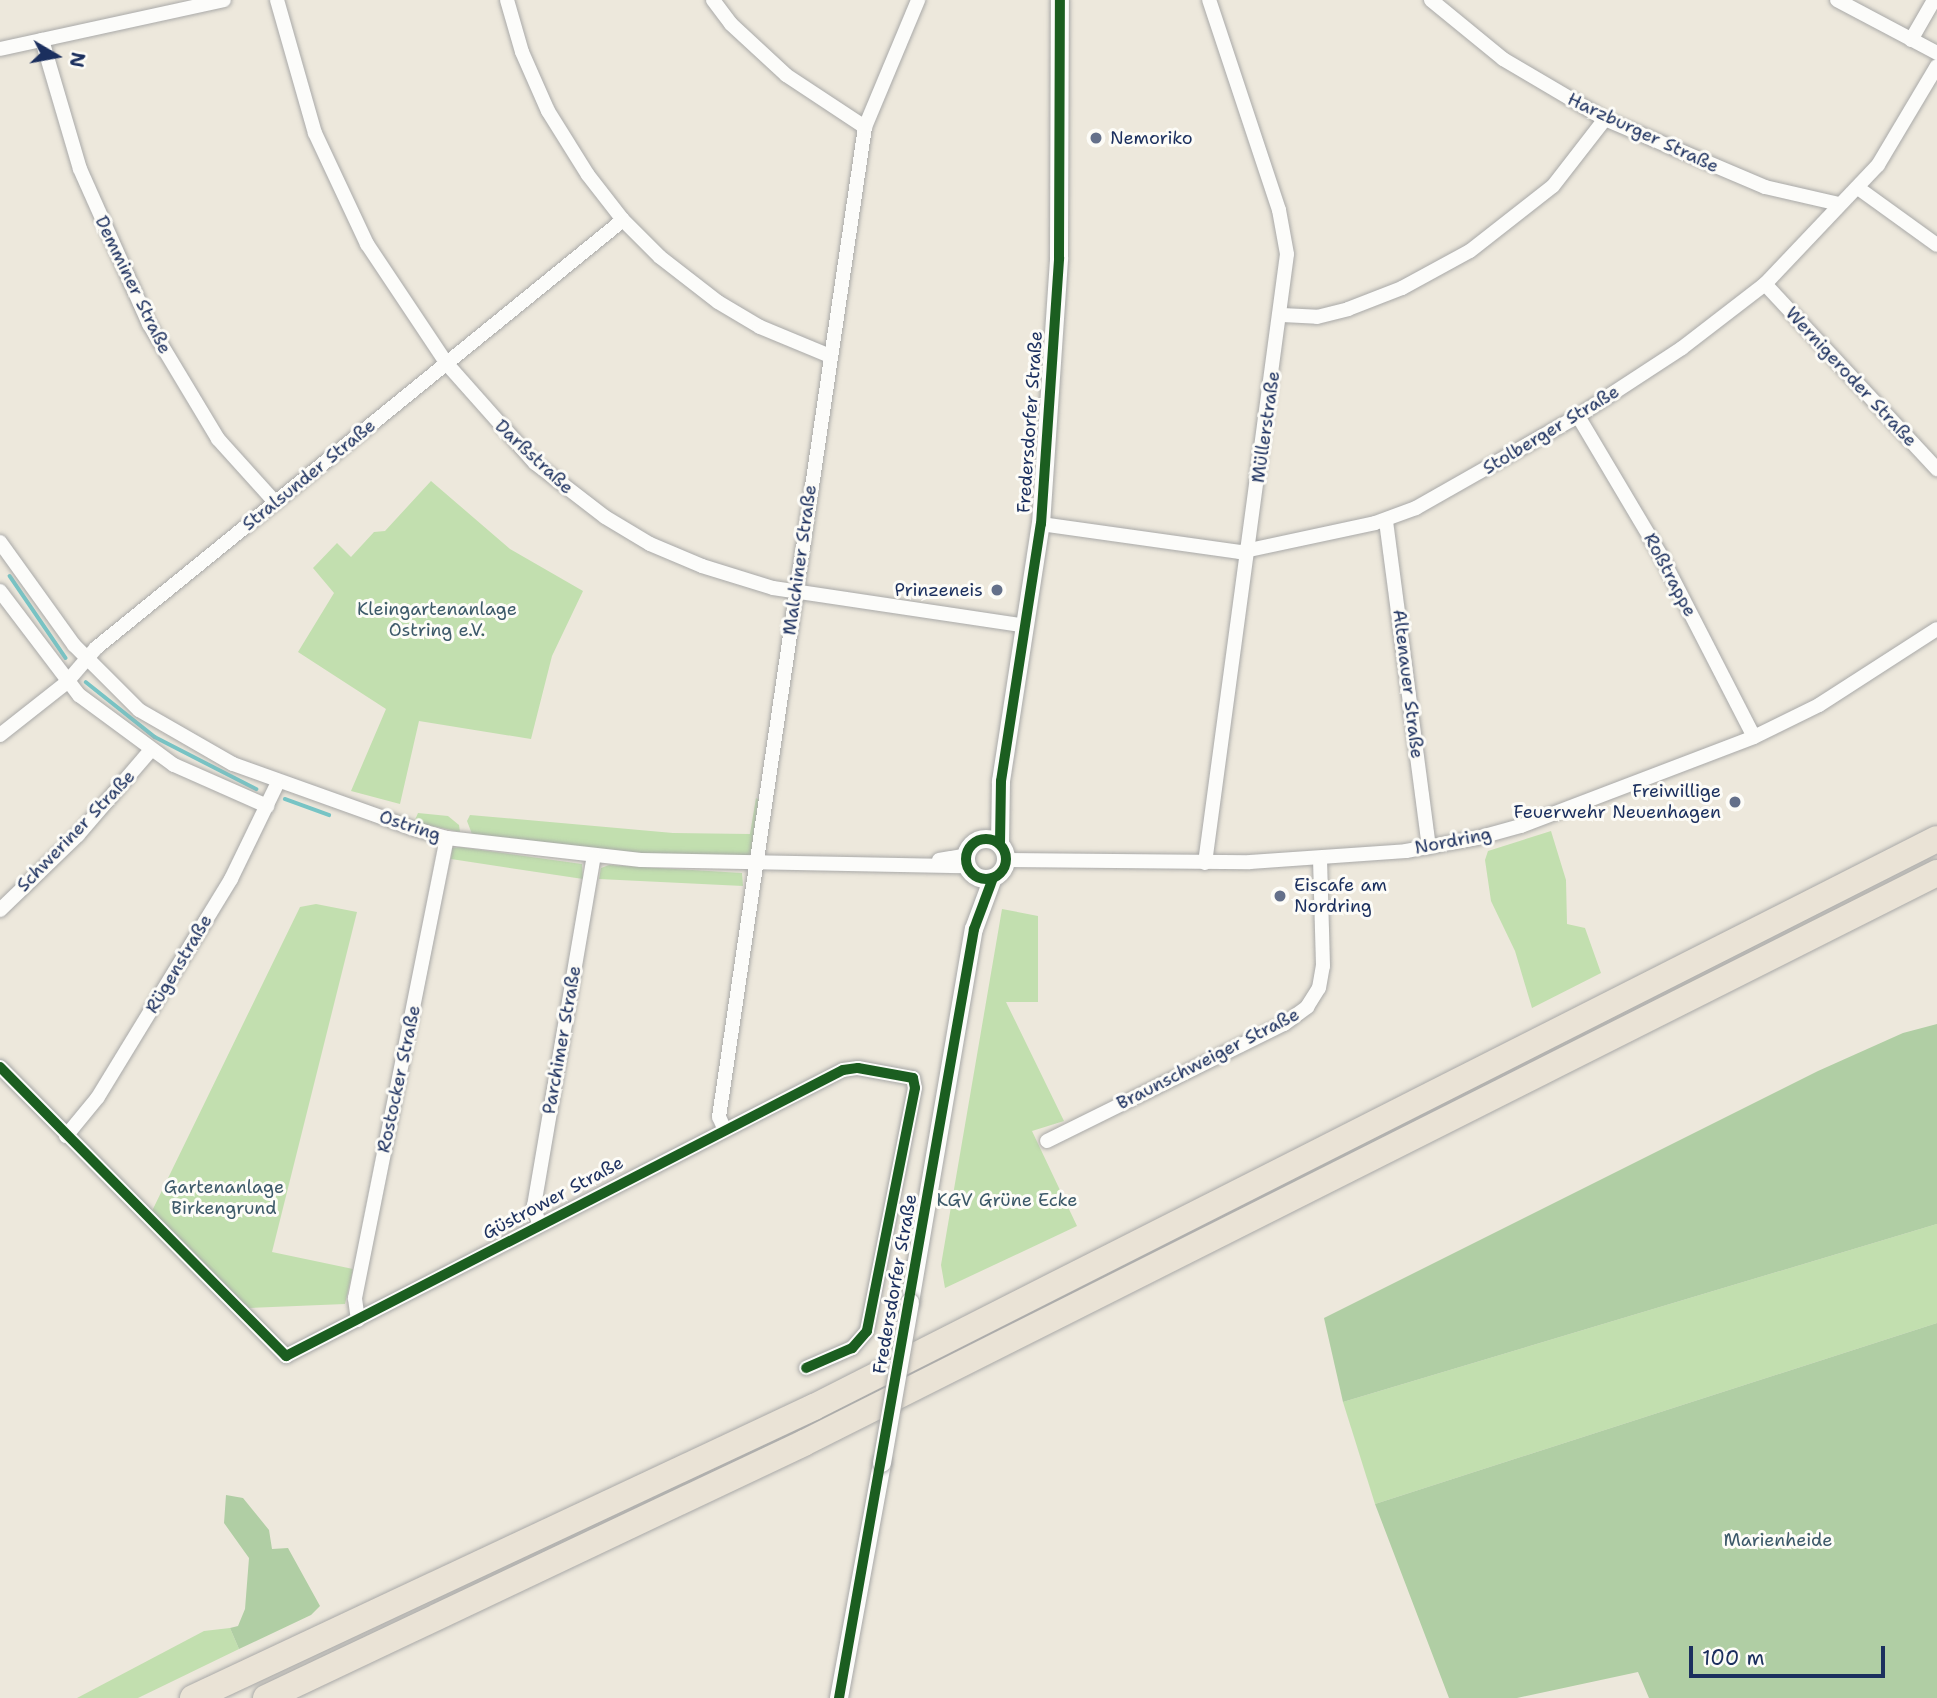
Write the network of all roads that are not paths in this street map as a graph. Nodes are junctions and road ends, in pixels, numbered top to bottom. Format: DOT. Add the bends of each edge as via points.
graph roads {
  1 [pos="224,0"];
  2 [pos="277,0"];
  3 [pos="507,0"];
  4 [pos="713,0"];
  5 [pos="918,0"];
  6 [pos="1060,0"];
  7 [pos="1209,0"];
  8 [pos="1431,0"];
  9 [pos="1837,0"];
  10 [pos="1934,0"];
  11 [pos="42,40"];
  12 [pos="1911,40"];
  13 [pos="0,49"];
  14 [pos="1937,54"];
  15 [pos="1937,66"];
  16 [pos="1605,119"];
  17 [pos="865,127"];
  18 [pos="1858,188"];
  19 [pos="1839,204"];
  20 [pos="623,220"];
  21 [pos="1937,245"];
  22 [pos="1765,284"];
  23 [pos="1282,315"];
  24 [pos="830,356"];
  25 [pos="447,364"];
  26 [pos="1578,416"];
  27 [pos="1937,470"];
  28 [pos="275,502"];
  29 [pos="1386,520"];
  30 [pos="1041,524"];
  31 [pos="1,545"];
  32 [pos="1247,550"];
  33 [pos="0,591"];
  34 [pos="795,592"];
  35 [pos="1026,626"];
  36 [pos="1937,629"];
  37 [pos="86,660"];
  38 [pos="66,683"];
  39 [pos="0,735"];
  40 [pos="1754,737"];
  41 [pos="150,751"];
  42 [pos="278,782"];
  43 [pos="267,806"];
  44 [pos="447,838"];
  45 [pos="1937,839"];
  46 [pos="1429,847"];
  47 [pos="996,848"];
  48 [pos="594,856"];
  49 [pos="1320,858"];
  50 [pos="1205,863"];
  51 [pos="755,865"];
  52 [pos="969,865"];
  53 [pos="1937,873"];
  54 [pos="993,878"];
  55 [pos="0,910"];
  56 [pos="974,929"];
  57 [pos="0,1067"];
  58 [pos="724,1128"];
  59 [pos="66,1136"];
  60 [pos="1047,1141"];
  61 [pos="539,1224"];
  62 [pos="358,1320"];
  63 [pos="806,1368"];
  64 [pos="193,1698"];
  65 [pos="266,1698"];
  66 [pos="838,1698"];
  1 -- 11 [label="street"];
  2 -- 25 [label="street, Darßstraße" via="300,90 338,186 389,282"];
  3 -- 20 [label="street" via="522,52 548,111"];
  4 -- 17 [label="street" via="731,24 786,75"];
  5 -- 17 [label="street, Malchiner Straße"];
  6 -- 30 [label="street, Fredersdorfer Straße" via="1059,258"];
  7 -- 23 [label="street, Müllerstraße" via="1279,210 1287,254"];
  8 -- 16 [label="street, Harzburger Straße" via="1503,58"];
  9 -- 12 [label="street"];
  10 -- 12 [label="street"];
  11 -- 13 [label="street"];
  11 -- 28 [label="street, Demminer Straße" via="80,169 149,324 218,439"];
  12 -- 14 [label="street"];
  15 -- 18 [label="street, Stolberger Straße" via="1896,138"];
  16 -- 19 [label="street, Harzburger Straße" via="1765,187"];
  16 -- 23 [label="street" via="1553,186 1470,251 1402,288 1348,309 1317,317"];
  17 -- 24 [label="street, Malchiner Straße"];
  18 -- 19 [label="street, Stolberger Straße"];
  18 -- 21 [label="street"];
  19 -- 22 [label="street, Stolberger Straße"];
  20 -- 24 [label="street" via="660,257 718,302 760,327"];
  20 -- 25 [label="street, Stralsunder Straße"];
  22 -- 26 [label="street, Stolberger Straße" via="1682,348"];
  22 -- 27 [label="street, Wernigeroder Straße"];
  23 -- 32 [label="street, Müllerstraße"];
  24 -- 34 [label="street, Malchiner Straße"];
  25 -- 28 [label="street, Stralsunder Straße"];
  25 -- 34 [label="street, Darßstraße" via="535,463 605,517 650,544 702,566"];
  26 -- 29 [label="street, Stolberger Straße" via="1416,508"];
  26 -- 40 [label="street, Roßtrappe" via="1661,555"];
  28 -- 37 [label="street, Stralsunder Straße"];
  29 -- 32 [label="street, Stolberger Straße"];
  29 -- 46 [label="street, Altenauer Straße"];
  30 -- 32 [label="street, Stolberger Straße"];
  30 -- 35 [label="street, Fredersdorfer Straße"];
  31 -- 37 [label="street, Ostring"];
  32 -- 50 [label="street, Müllerstraße"];
  33 -- 38 [label="street"];
  34 -- 35 [label="street, Darßstraße"];
  34 -- 51 [label="street, Malchiner Straße"];
  35 -- 47 [label="street, Fredersdorfer Straße" via="1001,781"];
  36 -- 40 [label="street, Nordring" via="1819,705"];
  37 -- 38 [label="street, Stralsunder Straße"];
  37 -- 42 [label="street, Ostring" via="150,717 207,752"];
  38 -- 39 [label="street, Stralsunder Straße"];
  38 -- 41 [label="street"];
  40 -- 46 [label="street, Nordring" via="1521,826"];
  41 -- 43 [label="street"];
  41 -- 55 [label="street, Schweriner Straße" via="96,816"];
  42 -- 43 [label="street, Rügenstraße"];
  42 -- 44 [label="street, Ostring"];
  43 -- 59 [label="street, Rügenstraße" via="231,879 104,1088"];
  44 -- 48 [label="street, Ostring"];
  44 -- 62 [label="street, Rostocker Straße" via="355,1298"];
  45 -- 64 [label="highway" via="814,1407"];
  46 -- 49 [label="street, Nordring"];
  47 -- 50 [label="street, Nordring"];
  47 -- 52 [label="street" via="972,844"];
  47 -- 54 [label="street, Fredersdorfer Straße"];
  48 -- 51 [label="street, Ostring"];
  48 -- 61 [label="street, Parchimer Straße" via="534,1206"];
  49 -- 50 [label="street, Nordring"];
  49 -- 60 [label="street, Braunschweiger Straße" via="1323,966 1319,988 1307,1007 1283,1024"];
  51 -- 52 [label="street, Ostring"];
  51 -- 58 [label="street, Malchiner Straße" via="719,1117"];
  52 -- 54 [label="street"];
  52 -- 56 [label="street, Fredersdorfer Straße"];
  53 -- 65 [label="highway" via="828,1430"];
  54 -- 56 [label="street, Fredersdorfer Straße"];
  56 -- 66 [label="street, Fredersdorfer Straße, bridge"];
  57 -- 59 [label="street, Güstrower Straße"];
  58 -- 61 [label="street, Güstrower Straße"];
  58 -- 63 [label="street, Güstrower Straße" via="850,1068 913,1078 915,1088 867,1331 852,1348"];
  59 -- 62 [label="street, Güstrower Straße" via="280,1354 290,1356"];
  61 -- 62 [label="street, Güstrower Straße"];
}
